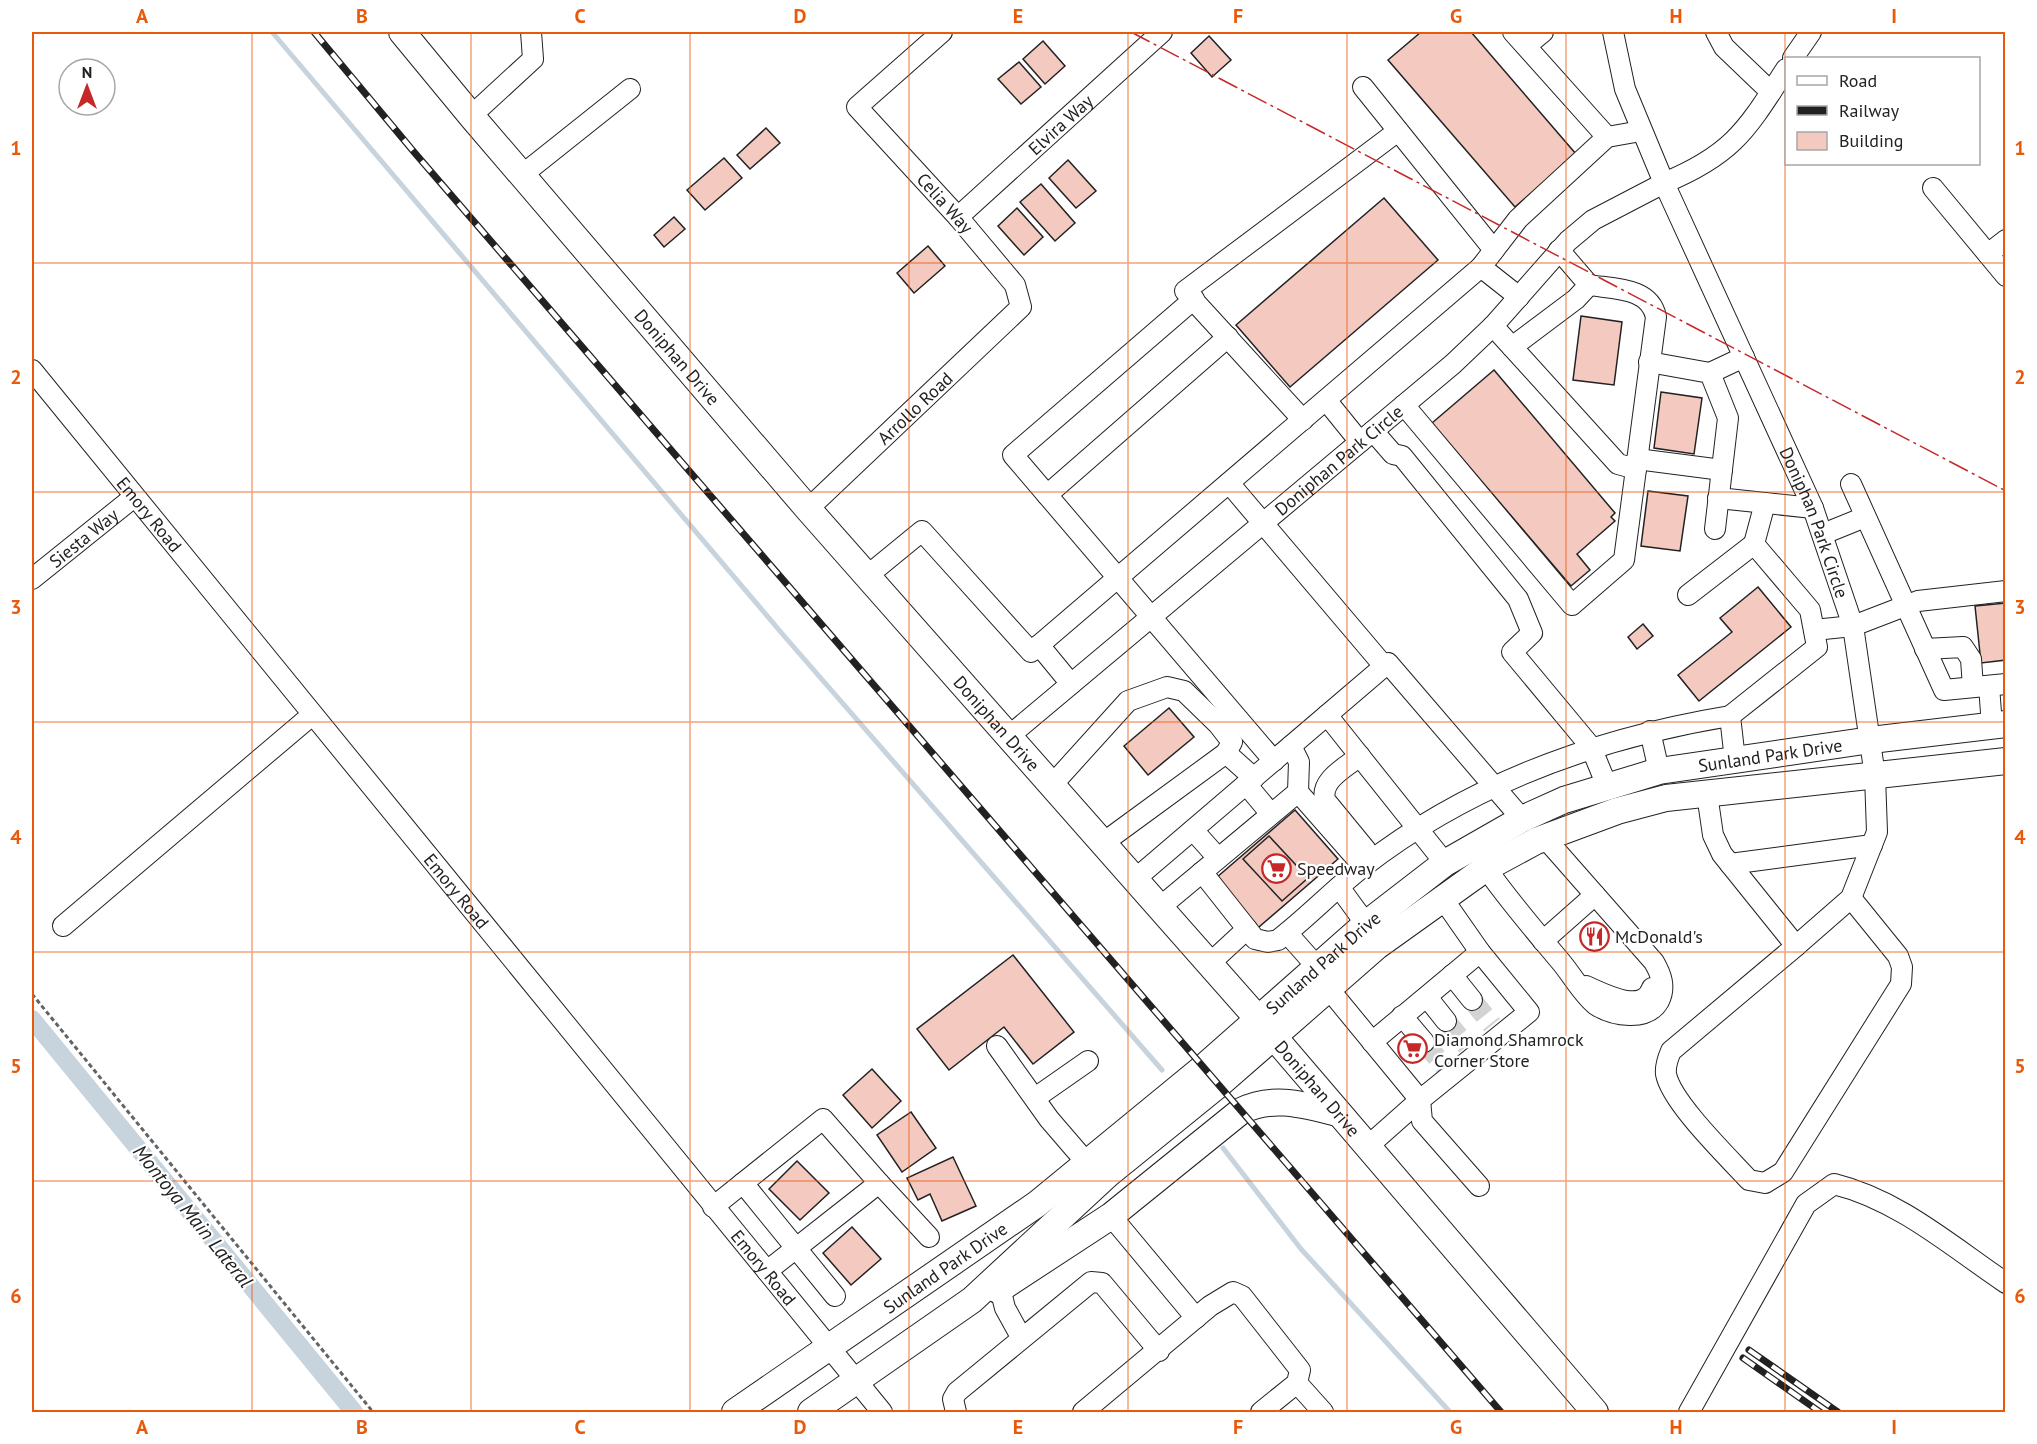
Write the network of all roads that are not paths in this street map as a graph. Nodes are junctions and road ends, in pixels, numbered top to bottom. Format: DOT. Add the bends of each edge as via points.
graph roads {
  1 [pos="402,32"];
  2 [pos="531,32"];
  3 [pos="942,32"];
  4 [pos="1162,32"];
  5 [pos="1543,32"];
  6 [pos="1613,32"];
  7 [pos="1716,32"];
  8 [pos="1520,39"];
  9 [pos="1785,71"];
  10 [pos="1362,87"];
  11 [pos="630,89"];
  12 [pos="1771,92"];
  13 [pos="471,116"];
  14 [pos="1398,131"];
  15 [pos="1641,131"];
  16 [pos="1607,137"];
  17 [pos="522,174"];
  18 [pos="1664,183"];
  19 [pos="1934,188"];
  20 [pos="958,217"];
  21 [pos="2006,240"];
  22 [pos="1494,250"];
  23 [pos="1559,250"];
  24 [pos="1988,254"];
  25 [pos="1481,267"];
  26 [pos="2006,276"];
  27 [pos="1589,285"];
  28 [pos="1519,297"];
  29 [pos="1194,299"];
  30 [pos="1021,307"];
  31 [pos="1493,326"];
  32 [pos="1227,337"];
  33 [pos="1512,347"];
  34 [pos="1744,357"];
  35 [pos="1649,362"];
  36 [pos="32,370"];
  37 [pos="1710,373"];
  38 [pos="1326,400"];
  39 [pos="1404,405"];
  40 [pos="1303,420"];
  41 [pos="1366,436"];
  42 [pos="1636,464"];
  43 [pos="1722,470"];
  44 [pos="1229,483"];
  45 [pos="1851,484"];
  46 [pos="1047,495"];
  47 [pos="134,497"];
  48 [pos="1719,498"];
  49 [pos="1765,503"];
  50 [pos="1813,508"];
  51 [pos="808,509"];
  52 [pos="1865,517"];
  53 [pos="1262,523"];
  54 [pos="1715,529"];
  55 [pos="1823,534"];
  56 [pos="1754,544"];
  57 [pos="867,576"];
  58 [pos="32,579"];
  59 [pos="1118,579"];
  60 [pos="2006,591"];
  61 [pos="1688,595"];
  62 [pos="1904,606"];
  63 [pos="1150,618"];
  64 [pos="1853,626"];
  65 [pos="1814,630"];
  66 [pos="1039,645"];
  67 [pos="1925,649"];
  68 [pos="1189,662"];
  69 [pos="1384,666"];
  70 [pos="1071,684"];
  71 [pos="1989,686"];
  72 [pos="1167,687"];
  73 [pos="312,715"];
  74 [pos="1327,715"];
  75 [pos="1730,716"];
  76 [pos="1999,725"];
  77 [pos="1650,731"];
  78 [pos="1009,736"];
  79 [pos="1871,740"];
  80 [pos="1235,741"];
  81 [pos="1291,746"];
  82 [pos="1591,747"];
  83 [pos="1360,756"];
  84 [pos="1735,760"];
  85 [pos="1274,761"];
  86 [pos="2006,761"];
  87 [pos="1659,771"];
  88 [pos="1875,776"];
  89 [pos="1250,781"];
  90 [pos="1052,785"];
  91 [pos="1495,785"];
  92 [pos="1607,786"];
  93 [pos="1298,792"];
  94 [pos="1707,794"];
  95 [pos="1271,814"];
  96 [pos="1522,819"];
  97 [pos="1419,827"];
  98 [pos="1193,830"];
  99 [pos="1545,838"];
  100 [pos="1103,843"];
  101 [pos="1872,845"];
  102 [pos="1218,858"];
  103 [pos="1368,863"];
  104 [pos="1445,863"];
  105 [pos="1730,864"];
  106 [pos="1486,868"];
  107 [pos="1202,872"];
  108 [pos="1134,880"];
  109 [pos="1339,887"];
  110 [pos="1595,895"];
  111 [pos="1851,898"];
  112 [pos="1443,899"];
  113 [pos="1159,908"];
  114 [pos="1365,924"];
  115 [pos="63,926"];
  116 [pos="1247,929"];
  117 [pos="1287,933"];
  118 [pos="1543,941"];
  119 [pos="1796,946"];
  120 [pos="1480,952"];
  121 [pos="1208,965"];
  122 [pos="1452,975"];
  123 [pos="1323,978"];
  124 [pos="1427,997"];
  125 [pos="1472,1000"];
  126 [pos="1402,1016"];
  127 [pos="1256,1018"];
  128 [pos="1446,1021"];
  129 [pos="1274,1037"];
  130 [pos="1372,1042"];
  131 [pos="1424,1042"];
  132 [pos="998,1046"];
  133 [pos="1089,1061"];
  134 [pos="1035,1098"];
  135 [pos="1420,1100"];
  136 [pos="1338,1113"];
  137 [pos="1367,1147"];
  138 [pos="1086,1162"];
  139 [pos="743,1183"];
  140 [pos="879,1183"];
  141 [pos="1479,1186"];
  142 [pos="713,1207"];
  143 [pos="1111,1216"];
  144 [pos="929,1237"];
  145 [pos="796,1249"];
  146 [pos="767,1271"];
  147 [pos="998,1283"];
  148 [pos="2006,1283"];
  149 [pos="835,1296"];
  150 [pos="1196,1318"];
  151 [pos="1021,1337"];
  152 [pos="830,1346"];
  153 [pos="1159,1351"];
  154 [pos="857,1381"];
  155 [pos="1297,1383"];
  156 [pos="735,1413"];
  157 [pos="811,1413"];
  158 [pos="882,1413"];
  159 [pos="956,1413"];
  160 [pos="1083,1413"];
  161 [pos="1261,1413"];
  162 [pos="1323,1413"];
  163 [pos="1595,1413"];
  164 [pos="1689,1413"];
  1 -- 13 [label="main road, Doniphan Drive"];
  2 -- 13 [label="street" via="533,59"];
  3 -- 20 [label="street, Celia Way" via="857,107"];
  4 -- 20 [label="street, Elvira Way"];
  5 -- 8 [label="street"];
  6 -- 15 [label="street, Doniphan Park Circle" via="1625,89"];
  7 -- 12 [label="street" via="1724,47"];
  8 -- 16 [label="street"];
  9 -- 12 [label="street, Doniphan Park Circle"];
  10 -- 14 [label="street"];
  11 -- 17 [label="street"];
  12 -- 18 [label="street, Doniphan Park Circle" via="1749,127 1724,152 1696,170"];
  13 -- 17 [label="main road, Doniphan Drive"];
  14 -- 22 [label="street"];
  14 -- 29 [label="street" via="1185,291"];
  15 -- 16 [label="street"];
  15 -- 18 [label="street, Doniphan Park Circle"];
  16 -- 22 [label="street" via="1518,219"];
  17 -- 51 [label="main road, Doniphan Drive"];
  18 -- 23 [label="street, Doniphan Park Circle" via="1593,220"];
  18 -- 34 [label="street, Doniphan Park Circle"];
  19 -- 24 [label="street"];
  20 -- 30 [label="street, Celia Way" via="1015,285"];
  21 -- 24 [label="street"];
  22 -- 25 [label="street"];
  23 -- 27 [label="street"];
  23 -- 28 [label="street, Doniphan Park Circle"];
  24 -- 26 [label="street"];
  25 -- 28 [label="street"];
  25 -- 38 [label="street"];
  27 -- 33 [label="street"];
  27 -- 35 [label="street" via="1641,294 1654,308"];
  28 -- 31 [label="street, Doniphan Park Circle"];
  29 -- 32 [label="street"];
  29 -- 46 [label="street" via="1013,455"];
  30 -- 51 [label="street, Arrollo Road"];
  31 -- 33 [label="street"];
  31 -- 39 [label="street, Doniphan Park Circle"];
  32 -- 40 [label="street"];
  32 -- 46 [label="street"];
  33 -- 42 [label="street" via="1618,464"];
  34 -- 37 [label="street"];
  34 -- 50 [label="street, Doniphan Park Circle"];
  35 -- 37 [label="street"];
  35 -- 42 [label="street"];
  36 -- 47 [label="street, Emory Road"];
  37 -- 43 [label="street" via="1728,418"];
  38 -- 40 [label="street"];
  38 -- 41 [label="street"];
  39 -- 41 [label="street, Doniphan Park Circle"];
  39 -- 42 [label="street" via="1572,605 1624,560"];
  40 -- 44 [label="street"];
  41 -- 53 [label="street, Doniphan Park Circle"];
  41 -- 82 [label="street" via="1402,456 1518,599 1532,633 1512,652"];
  42 -- 43 [label="street"];
  43 -- 48 [label="street"];
  44 -- 53 [label="street"];
  44 -- 59 [label="street"];
  45 -- 52 [label="street"];
  46 -- 59 [label="street"];
  47 -- 58 [label="street, Siesta Way"];
  47 -- 73 [label="street, Emory Road"];
  48 -- 49 [label="street"];
  48 -- 54 [label="street"];
  49 -- 50 [label="street"];
  49 -- 56 [label="street"];
  50 -- 55 [label="street, Doniphan Park Circle"];
  51 -- 57 [label="main road, Doniphan Drive"];
  52 -- 55 [label="street"];
  52 -- 62 [label="street"];
  53 -- 63 [label="street, Doniphan Park Circle"];
  53 -- 69 [label="street"];
  55 -- 64 [label="street, Doniphan Park Circle"];
  56 -- 61 [label="street"];
  56 -- 65 [label="street" via="1810,610"];
  57 -- 66 [label="street" via="922,531 1031,652"];
  57 -- 78 [label="main road, Doniphan Drive"];
  59 -- 63 [label="street"];
  59 -- 66 [label="street"];
  60 -- 62 [label="street"];
  62 -- 64 [label="street"];
  62 -- 67 [label="street"];
  63 -- 68 [label="street"];
  63 -- 70 [label="street, Doniphan Park Circle"];
  64 -- 65 [label="street"];
  64 -- 79 [label="street, Doniphan Park Circle"];
  65 -- 75 [label="street" via="1817,647"];
  66 -- 70 [label="street"];
  67 -- 71 [label="street" via="1963,647"];
  67 -- 71 [label="street" via="1944,690"];
  68 -- 72 [label="street"];
  68 -- 80 [label="street"];
  69 -- 74 [label="street"];
  69 -- 91 [label="street" via="1388,663"];
  70 -- 78 [label="street, Doniphan Park Circle"];
  71 -- 76 [label="street"];
  72 -- 80 [label="street" via="1184,691"];
  72 -- 90 [label="street" via="1128,701"];
  73 -- 115 [label="street"];
  73 -- 142 [label="street, Emory Road"];
  74 -- 81 [label="street"];
  74 -- 83 [label="street"];
  75 -- 77 [label="street"];
  75 -- 84 [label="street"];
  76 -- 79 [label="main road, Sunland Park Drive"];
  77 -- 82 [label="street"];
  77 -- 87 [label="street"];
  78 -- 90 [label="main road, Doniphan Drive"];
  79 -- 84 [label="main road, Sunland Park Drive"];
  79 -- 88 [label="street, Doniphan Park Circle"];
  80 -- 85 [label="street"];
  80 -- 89 [label="street"];
  80 -- 100 [label="street"];
  81 -- 85 [label="street"];
  81 -- 93 [label="street" via="1299,762"];
  82 -- 91 [label="street"];
  82 -- 92 [label="street"];
  83 -- 97 [label="street"];
  83 -- 103 [label="street" via="1326,783 1323,794"];
  84 -- 87 [label="main road, Sunland Park Drive"];
  85 -- 89 [label="street"];
  86 -- 88 [label="main road, Sunland Park Drive"];
  87 -- 92 [label="main road, Sunland Park Drive"];
  88 -- 94 [label="main road, Sunland Park Drive"];
  88 -- 101 [label="street, Doniphan Park Circle" via="1877,832"];
  89 -- 95 [label="street"];
  89 -- 98 [label="street"];
  90 -- 100 [label="main road, Doniphan Drive"];
  91 -- 96 [label="street"];
  91 -- 97 [label="street"];
  92 -- 96 [label="main road, Sunland Park Drive"];
  93 -- 95 [label="street"];
  93 -- 103 [label="street"];
  94 -- 99 [label="main road, Sunland Park Drive" via="1666,798 1617,811"];
  94 -- 105 [label="street" via="1713,836"];
  95 -- 102 [label="street"];
  96 -- 104 [label="main road, Sunland Park Drive"];
  97 -- 103 [label="street"];
  97 -- 104 [label="street"];
  98 -- 102 [label="street"];
  98 -- 108 [label="street"];
  99 -- 106 [label="main road, Sunland Park Drive"];
  99 -- 110 [label="street"];
  100 -- 108 [label="main road, Doniphan Drive"];
  101 -- 105 [label="street"];
  101 -- 111 [label="street, Doniphan Park Circle"];
  102 -- 107 [label="street"];
  103 -- 109 [label="street"];
  104 -- 114 [label="main road, Sunland Park Drive"];
  105 -- 119 [label="street"];
  106 -- 112 [label="main road, Sunland Park Drive"];
  106 -- 118 [label="street"];
  107 -- 113 [label="street"];
  107 -- 116 [label="street"];
  108 -- 113 [label="main road, Doniphan Drive"];
  109 -- 114 [label="street"];
  109 -- 117 [label="street"];
  110 -- 118 [label="street"];
  110 -- 118 [label="street" via="1641,944 1659,970 1663,987 1657,1004 1634,1015 1615,1014 1595,1004"];
  111 -- 119 [label="street"];
  111 -- 119 [label="street" via="1898,956 1901,984 1783,1172 1765,1183 1749,1180 1675,1097 1666,1074 1667,1061 1671,1051"];
  112 -- 120 [label="street"];
  112 -- 123 [label="main road, Sunland Park Drive"];
  113 -- 121 [label="main road, Doniphan Drive"];
  114 -- 123 [label="main road, Sunland Park Drive"];
  116 -- 117 [label="street" via="1261,941 1278,940"];
  116 -- 121 [label="street"];
  117 -- 123 [label="street"];
  120 -- 122 [label="street"];
  120 -- 135 [label="street" via="1529,1012 1496,1030 1448,1070"];
  121 -- 127 [label="main road, Doniphan Drive"];
  122 -- 124 [label="street"];
  122 -- 125 [label="street"];
  123 -- 127 [label="main road, Sunland Park Drive"];
  123 -- 129 [label="main road, Sunland Park Drive"];
  123 -- 130 [label="street"];
  124 -- 126 [label="street"];
  124 -- 128 [label="street"];
  126 -- 130 [label="street"];
  126 -- 131 [label="street"];
  127 -- 129 [label="main road, Doniphan Drive"];
  127 -- 138 [label="main road, Sunland Park Drive" via="1204,1067"];
  129 -- 136 [label="main road, Doniphan Drive"];
  129 -- 147 [label="main road, Sunland Park Drive" via="1107,1175"];
  130 -- 135 [label="street"];
  132 -- 134 [label="street"];
  133 -- 134 [label="street"];
  134 -- 138 [label="street"];
  135 -- 137 [label="street"];
  135 -- 141 [label="street" via="1422,1121"];
  136 -- 137 [label="main road, Doniphan Drive"];
  136 -- 143 [label="main road" via="1281,1101 1254,1105 1241,1111"];
  137 -- 163 [label="main road, Doniphan Drive"];
  138 -- 152 [label="main road, Sunland Park Drive" via="1037,1203"];
  139 -- 140 [label="street" via="823,1119"];
  139 -- 142 [label="street"];
  139 -- 145 [label="street"];
  140 -- 144 [label="street"];
  140 -- 145 [label="street"];
  142 -- 146 [label="street, Emory Road"];
  143 -- 147 [label="main road"];
  143 -- 150 [label="street"];
  145 -- 146 [label="street"];
  145 -- 149 [label="street"];
  146 -- 152 [label="street, Emory Road"];
  147 -- 151 [label="street" via="1005,1308"];
  147 -- 154 [label="main road"];
  148 -- 164 [label="street" via="1900,1210 1864,1191 1834,1184 1806,1204"];
  150 -- 153 [label="street"];
  150 -- 155 [label="street" via="1224,1295 1233,1292 1242,1296 1296,1364 1300,1376"];
  151 -- 153 [label="street" via="1097,1281"];
  151 -- 159 [label="street" via="957,1392 953,1399"];
  152 -- 154 [label="street, Emory Road"];
  152 -- 156 [label="main road, Sunland Park Drive"];
  153 -- 160 [label="street"];
  154 -- 157 [label="main road"];
  154 -- 158 [label="street, Emory Road"];
  155 -- 161 [label="street"];
  155 -- 162 [label="street"];
}
